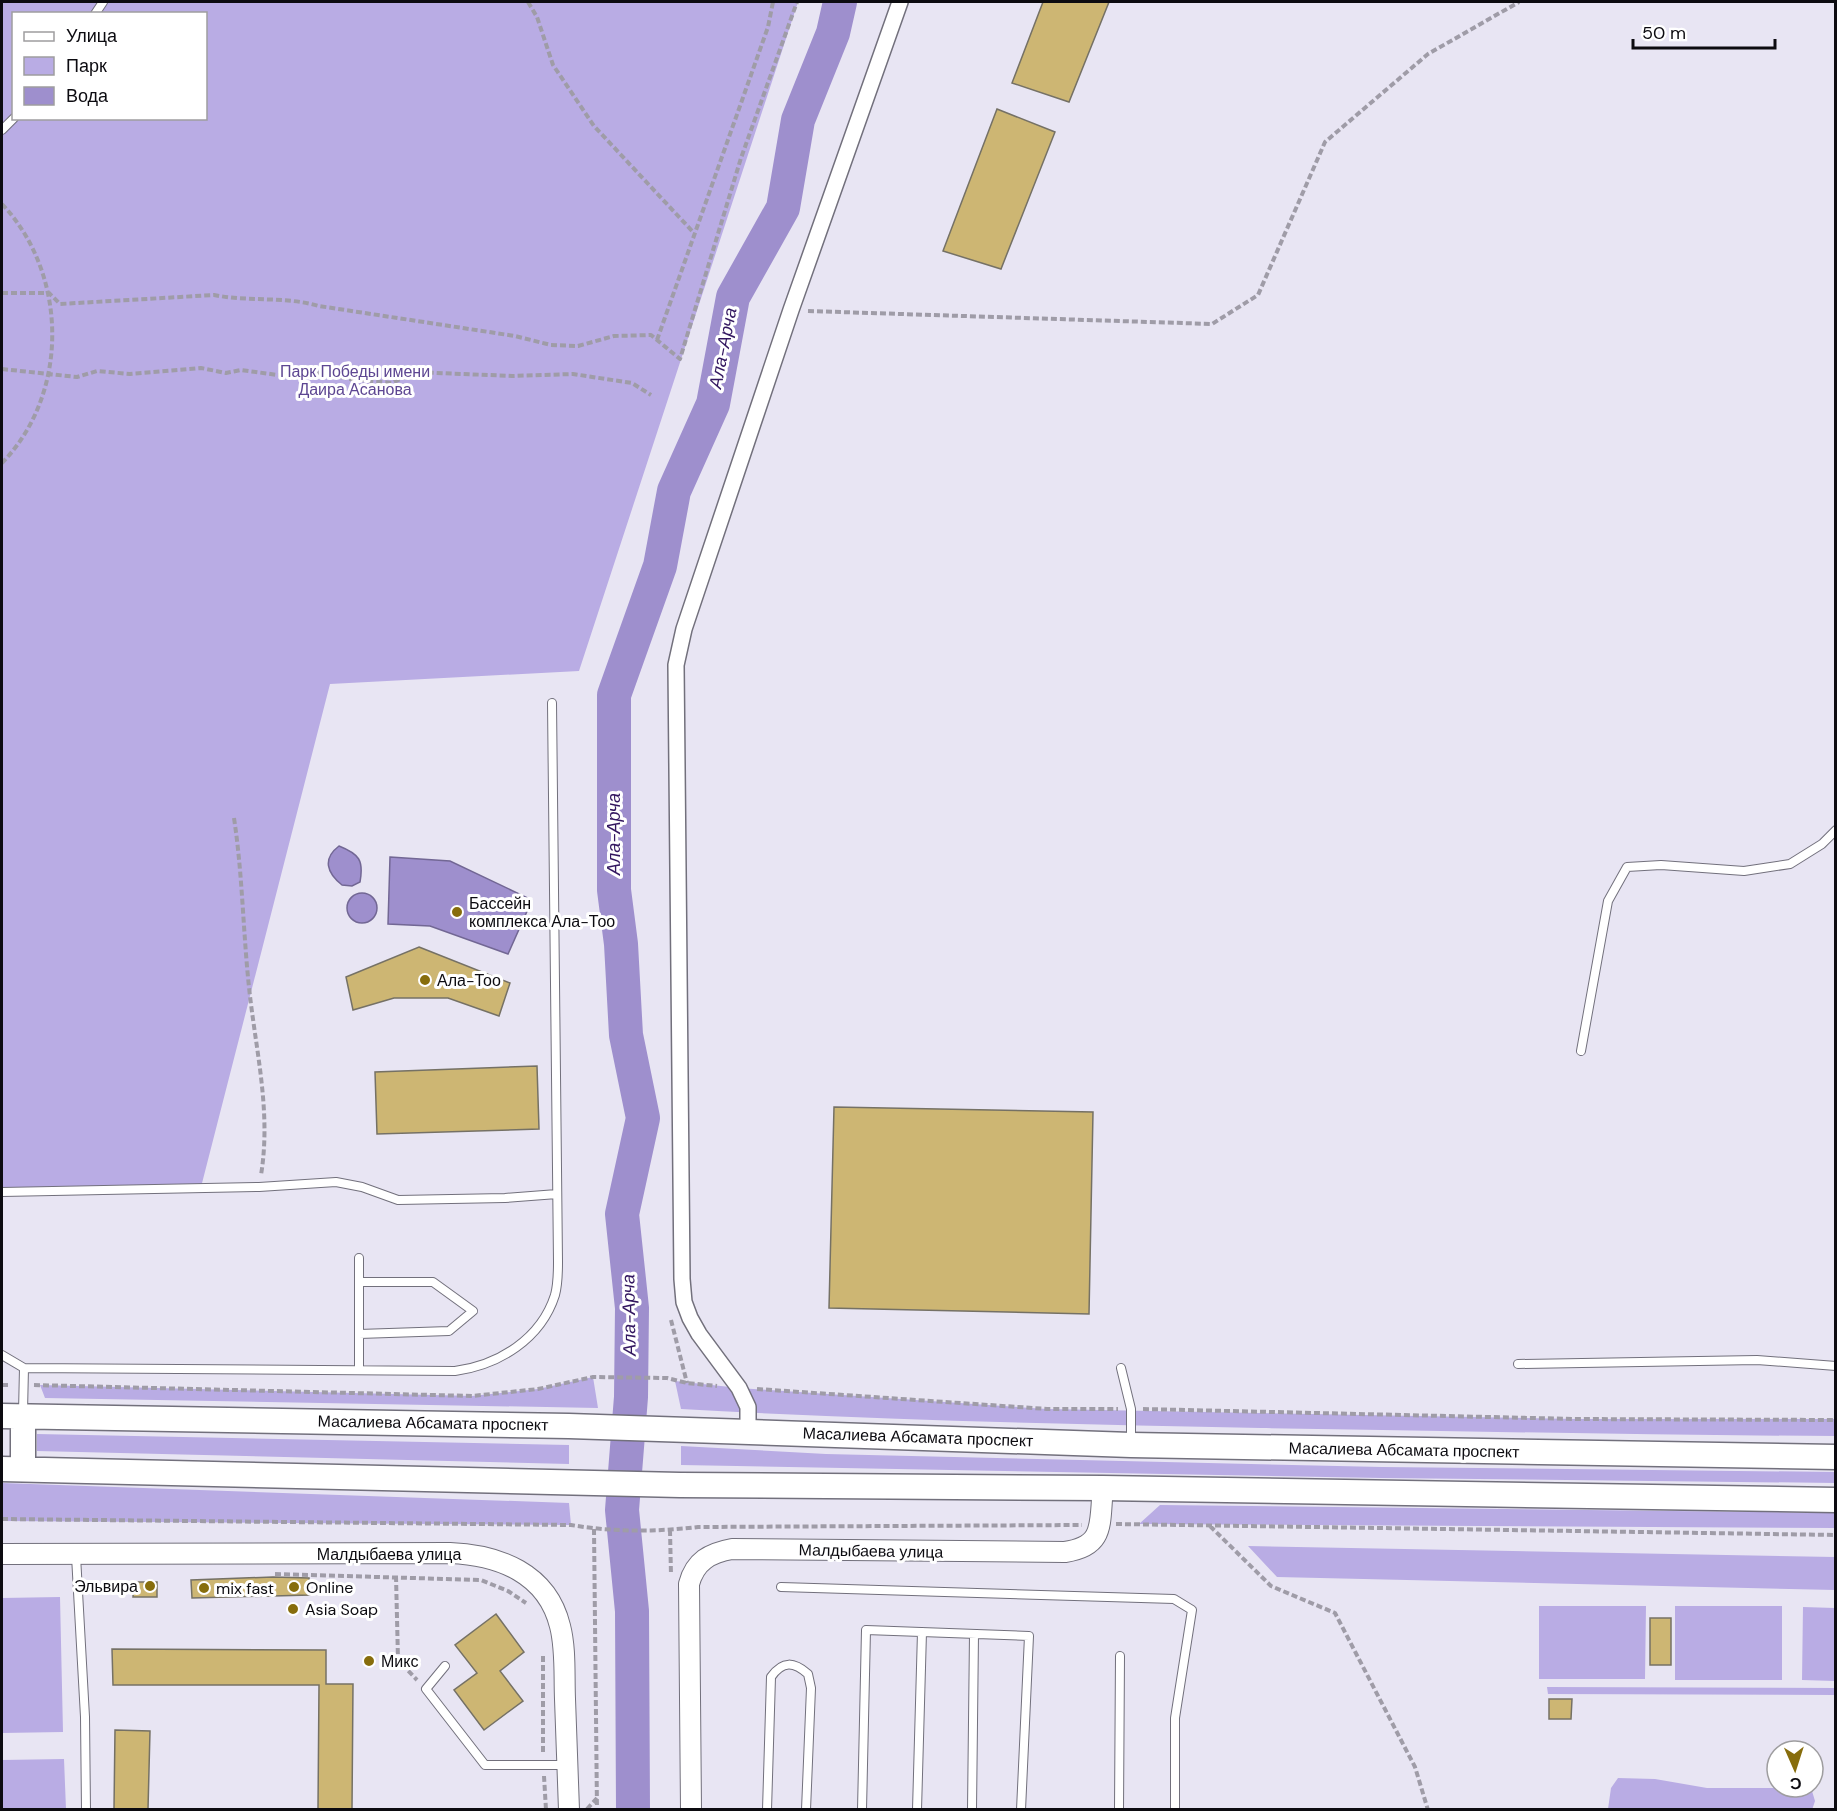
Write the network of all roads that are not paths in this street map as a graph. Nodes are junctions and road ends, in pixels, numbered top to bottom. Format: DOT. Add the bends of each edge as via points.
graph roads {
  1 [pos="900,2"];
  2 [pos="552,703"];
  3 [pos="1836,830"];
  4 [pos="1581,1051"];
  5 [pos="2,1192"];
  6 [pos="557,1194"];
  7 [pos="359,1258"];
  8 [pos="359,1282"];
  9 [pos="359,1334"];
  10 [pos="2,1355"];
  11 [pos="1518,1364"];
  12 [pos="1836,1366"];
  13 [pos="24,1368"];
  14 [pos="1121,1368"];
  15 [pos="359,1370"];
  16 [pos="12,1416"];
  17 [pos="748,1431"];
  18 [pos="1131,1445"];
  19 [pos="1836,1457"];
  20 [pos="12,1469"];
  21 [pos="1103,1488"];
  22 [pos="1836,1500"];
  23 [pos="2,1554"];
  24 [pos="76,1556"];
  25 [pos="782,1587"];
  26 [pos="922,1632"];
  27 [pos="974,1634"];
  28 [pos="1120,1656"];
  29 [pos="445,1666"];
  30 [pos="567,1765"];
  31 [pos="86,1809"];
  32 [pos="569,1809"];
  33 [pos="692,1809"];
  34 [pos="767,1809"];
  35 [pos="806,1809"];
  36 [pos="862,1809"];
  37 [pos="917,1809"];
  38 [pos="972,1809"];
  39 [pos="1021,1809"];
  40 [pos="1119,1809"];
  41 [pos="1175,1809"];
  1 -- 17 [label="street" via="791,310 684,629 676,665 684,1302 690,1318 739,1388 748,1407"];
  2 -- 6 [label="lane"];
  3 -- 4 [label="lane" via="1790,864 1744,871 1661,865 1627,867 1608,901"];
  5 -- 6 [label="lane" via="336,1182 398,1200"];
  6 -- 15 [label="lane" via="555,1292 547,1313 525,1342 472,1369"];
  7 -- 8 [label="lane"];
  8 -- 9 [label="lane"];
  8 -- 9 [label="lane" via="433,1282 473,1311 449,1331"];
  9 -- 15 [label="lane"];
  10 -- 13 [label="lane"];
  11 -- 12 [label="lane" via="1757,1360"];
  13 -- 15 [label="lane"];
  13 -- 16 [label="lane" via="24,1385"];
  14 -- 18 [label="lane" via="1131,1409"];
  16 -- 17 [label="main road, Масалиева Абсамата проспект"];
  16 -- 20 [label="main road"];
  17 -- 18 [label="main road, Масалиева Абсамата проспект"];
  18 -- 19 [label="main road, Масалиева Абсамата проспект"];
  20 -- 21 [label="main road" via="681,1485"];
  21 -- 22 [label="main road"];
  21 -- 33 [label="street, Малдыбаева улица" via="1096,1538 1079,1550 732,1549 708,1556 692,1572 689,1584"];
  23 -- 24 [label="street, Малдыбаева улица"];
  24 -- 30 [label="street, Малдыбаева улица" via="450,1553 502,1561 538,1586 555,1611 563,1646"];
  24 -- 31 [label="lane"];
  25 -- 41 [label="lane" via="1174,1599 1192,1610 1175,1718"];
  26 -- 27 [label="lane"];
  26 -- 36 [label="lane" via="866,1630"];
  26 -- 37 [label="lane"];
  27 -- 38 [label="lane"];
  27 -- 39 [label="lane" via="1029,1636"];
  28 -- 40 [label="lane"];
  29 -- 30 [label="lane" via="426,1689 485,1765"];
  30 -- 32 [label="street, Малдыбаева улица"];
  34 -- 35 [label="lane" via="771,1677 777,1668 788,1664 808,1674 810,1688"];
}
